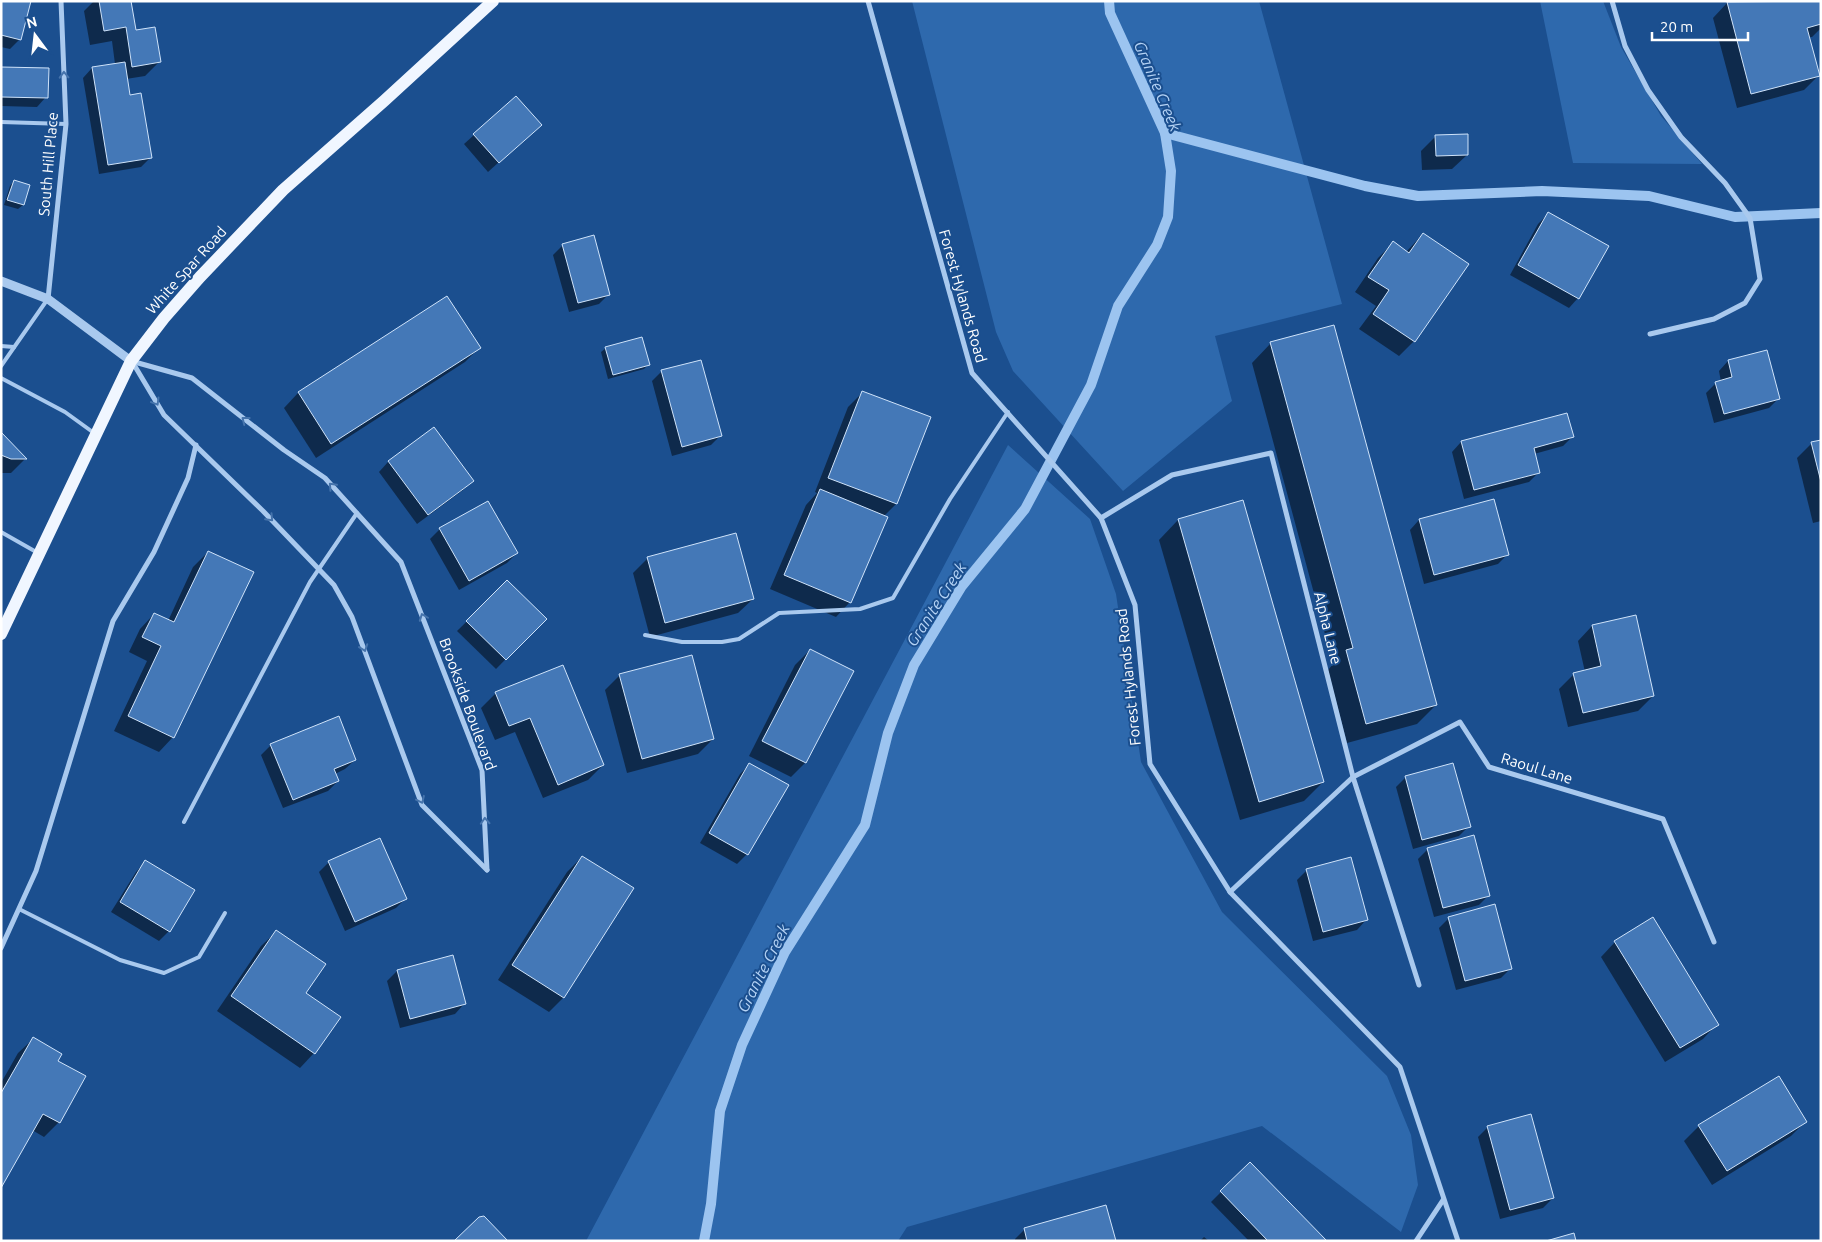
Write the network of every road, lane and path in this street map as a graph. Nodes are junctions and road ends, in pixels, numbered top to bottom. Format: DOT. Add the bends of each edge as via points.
graph roads {
  1 [pos="62,1"];
  2 [pos="493,1"];
  3 [pos="868,1"];
  4 [pos="1612,1"];
  5 [pos="1,122"];
  6 [pos="66,124"];
  7 [pos="1,281"];
  8 [pos="48,299"];
  9 [pos="1650,334"];
  10 [pos="1,346"];
  11 [pos="14,347"];
  12 [pos="131,361"];
  13 [pos="1,366"];
  14 [pos="1,378"];
  15 [pos="1008,412"];
  16 [pos="96,434"];
  17 [pos="196,445"];
  18 [pos="357,513"];
  19 [pos="1101,518"];
  20 [pos="1,532"];
  21 [pos="40,554"];
  22 [pos="319,569"];
  23 [pos="1,634"];
  24 [pos="644,635"];
  25 [pos="1353,776"];
  26 [pos="184,822"];
  27 [pos="1230,892"];
  28 [pos="19,909"];
  29 [pos="225,913"];
  30 [pos="1714,942"];
  31 [pos="1,948"];
  32 [pos="1419,985"];
  33 [pos="1444,1200"];
  34 [pos="1416,1241"];
  35 [pos="1458,1241"];
  6 -- 1 [label="street, South Hill Place, one-way"];
  2 -- 12 [label="main road, White Spar Road" via="283,190 194,284"];
  3 -- 15 [label="street, Forest Hylands Road" via="972,373"];
  4 -- 9 [label="street" via="1625,46 1648,90 1681,137 1725,183 1750,218 1760,279 1745,303 1714,319"];
  5 -- 6 [label="lane"];
  6 -- 8 [label="street, South Hill Place"];
  7 -- 8 [label="street"];
  8 -- 11 [label="lane"];
  8 -- 12 [label="street"];
  10 -- 11 [label="lane"];
  11 -- 13 [label="lane"];
  12 -- 16 [label="main road, White Spar Road"];
  12 -- 17 [label="street, Brookside Boulevard, one-way" via="164,415"];
  18 -- 12 [label="street, Brookside Boulevard, one-way" via="325,478 192,378"];
  14 -- 16 [label="lane" via="65,412"];
  15 -- 19 [label="street, Forest Hylands Road"];
  15 -- 24 [label="lane" via="950,499 893,598 860,609 780,613 739,639 722,642 682,642"];
  16 -- 21 [label="main road, White Spar Road"];
  17 -- 22 [label="street, Brookside Boulevard, one-way"];
  17 -- 28 [label="street" via="188,478 154,552 113,621 36,871"];
  18 -- 22 [label="lane"];
  22 -- 18 [label="street, Brookside Boulevard, one-way" via="334,585 352,617 422,805 488,870 482,770 401,562"];
  19 -- 25 [label="street, Alpha Lane" via="1172,475 1271,453"];
  19 -- 27 [label="street, Forest Hylands Road" via="1135,605 1150,764"];
  20 -- 21 [label="lane"];
  21 -- 23 [label="main road, White Spar Road"];
  22 -- 26 [label="lane"];
  25 -- 27 [label="street, Raoul Lane"];
  25 -- 30 [label="street, Raoul Lane" via="1460,722 1489,767 1663,819"];
  25 -- 32 [label="street, Alpha Lane"];
  27 -- 33 [label="street, Forest Hylands Road" via="1400,1067"];
  28 -- 29 [label="lane" via="120,960 164,973 199,957"];
  28 -- 31 [label="street"];
  33 -- 34 [label="street"];
  33 -- 35 [label="street, Forest Hylands Road"];
}
